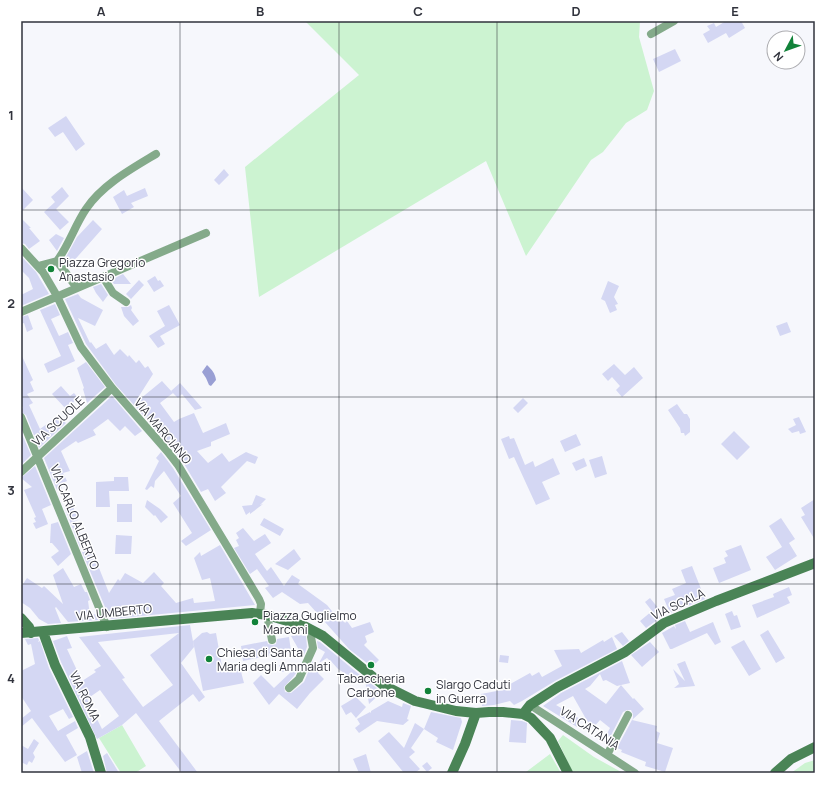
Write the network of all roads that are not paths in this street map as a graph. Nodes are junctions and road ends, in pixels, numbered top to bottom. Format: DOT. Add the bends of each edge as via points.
graph roads {
  1 [pos="674,21"];
  2 [pos="651,34"];
  3 [pos="156,154"];
  4 [pos="206,233"];
  5 [pos="21,248"];
  6 [pos="59,258"];
  7 [pos="36,264"];
  8 [pos="103,277"];
  9 [pos="77,288"];
  10 [pos="57,296"];
  11 [pos="126,302"];
  12 [pos="21,312"];
  13 [pos="112,388"];
  14 [pos="21,417"];
  15 [pos="38,457"];
  16 [pos="21,472"];
  17 [pos="815,563"];
  18 [pos="263,611"];
  19 [pos="21,618"];
  20 [pos="107,626"];
  21 [pos="313,631"];
  22 [pos="43,632"];
  23 [pos="26,633"];
  24 [pos="272,640"];
  25 [pos="289,688"];
  26 [pos="530,706"];
  27 [pos="476,713"];
  28 [pos="523,714"];
  29 [pos="628,715"];
  30 [pos="812,749"];
  31 [pos="607,755"];
  32 [pos="101,773"];
  33 [pos="452,773"];
  34 [pos="568,773"];
  35 [pos="635,773"];
  36 [pos="775,773"];
  37 [pos="783,773"];
  1 -- 2 [label="street"];
  3 -- 6 [label="street" via="96,196"];
  4 -- 8 [label="street"];
  5 -- 7 [label="street, VIA MARCIANO"];
  6 -- 7 [label="street"];
  6 -- 9 [label="street"];
  7 -- 10 [label="street, VIA MARCIANO"];
  8 -- 9 [label="street"];
  8 -- 11 [label="street" via="114,293"];
  9 -- 10 [label="street"];
  10 -- 12 [label="street"];
  10 -- 13 [label="street, VIA MARCIANO" via="80,347"];
  13 -- 15 [label="street, VIA SCUOLE"];
  13 -- 18 [label="street, VIA MARCIANO" via="178,465"];
  14 -- 15 [label="street, VIA CARLO ALBERTO"];
  15 -- 16 [label="street, VIA SCUOLE"];
  15 -- 20 [label="street, VIA CARLO ALBERTO"];
  17 -- 26 [label="street, VIA SCALA" via="664,623 625,652 558,687"];
  18 -- 20 [label="street, VIA UMBERTO"];
  18 -- 21 [label="street, VIA UMBERTO"];
  18 -- 24 [label="street, VIA MARCIANO"];
  19 -- 23 [label="street" via="30,627"];
  20 -- 22 [label="street, VIA UMBERTO"];
  21 -- 25 [label="street" via="313,648 299,679"];
  21 -- 27 [label="street" via="401,695 434,706"];
  22 -- 23 [label="street, VIA UMBERTO"];
  22 -- 32 [label="street, VIA ROMA" via="55,665 90,737"];
  26 -- 28 [label="street, VIA SCALA"];
  26 -- 31 [label="street, VIA CATANIA"];
  27 -- 28 [label="street"];
  27 -- 33 [label="street"];
  28 -- 34 [label="street" via="545,731"];
  29 -- 31 [label="street"];
  30 -- 36 [label="street" via="790,759"];
  30 -- 37 [label="street" via="788,766"];
  31 -- 35 [label="street, VIA CATANIA"];
}
